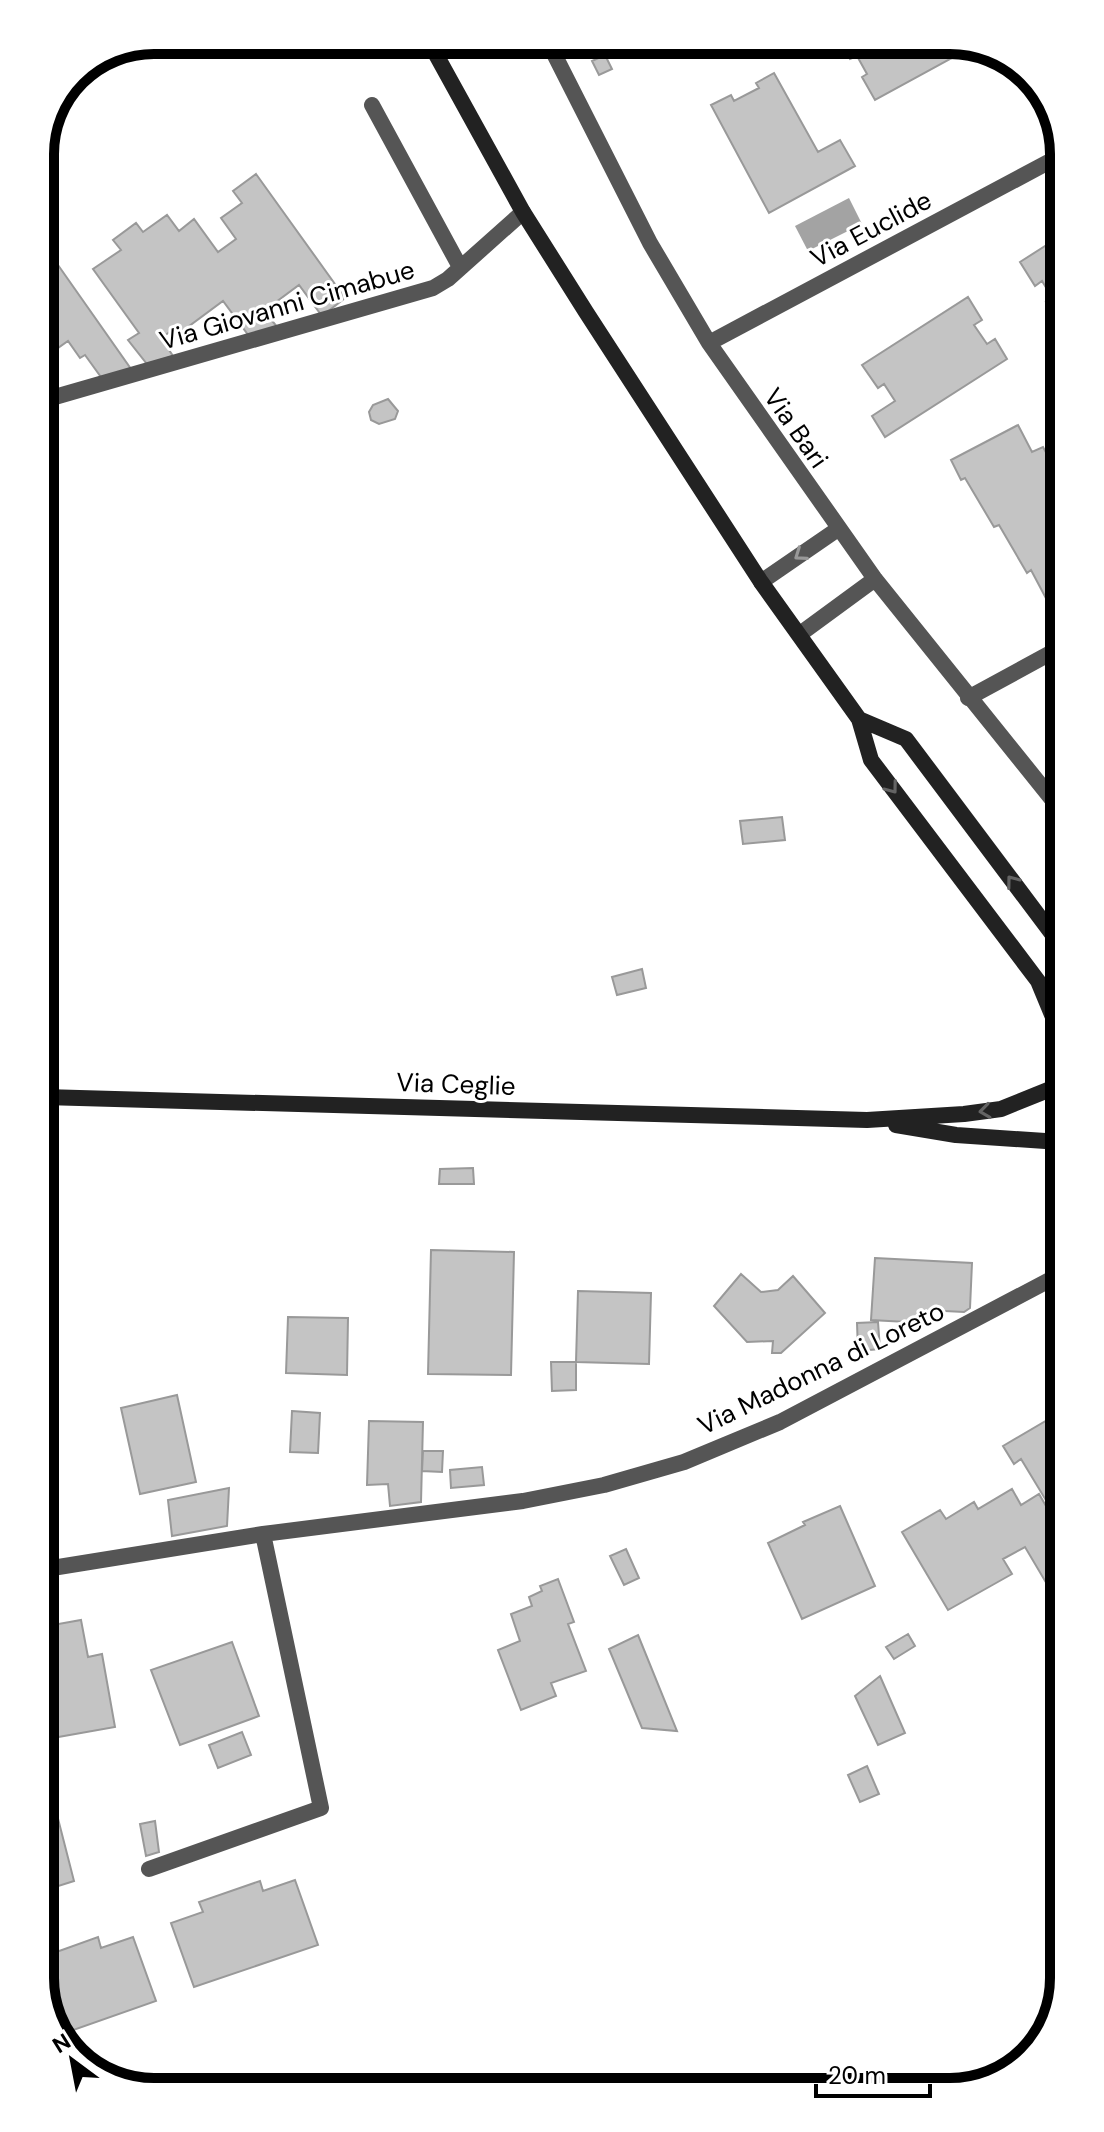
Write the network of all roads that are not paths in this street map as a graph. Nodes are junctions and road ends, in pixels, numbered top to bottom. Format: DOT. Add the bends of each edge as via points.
graph roads {
  1 [pos="436,54"];
  2 [pos="554,54"];
  3 [pos="372,105"];
  4 [pos="1050,161"];
  5 [pos="523,212"];
  6 [pos="460,267"];
  7 [pos="709,343"];
  8 [pos="54,397"];
  9 [pos="838,529"];
  10 [pos="875,579"];
  11 [pos="761,582"];
  12 [pos="800,634"];
  13 [pos="1050,653"];
  14 [pos="968,698"];
  15 [pos="859,719"];
  16 [pos="1050,797"];
  17 [pos="1050,931"];
  18 [pos="1050,1010"];
  19 [pos="1050,1091"];
  20 [pos="54,1097"];
  21 [pos="867,1120"];
  22 [pos="1050,1141"];
  23 [pos="1050,1280"];
  24 [pos="263,1534"];
  25 [pos="54,1568"];
  26 [pos="149,1869"];
  1 -- 5 [label="main road"];
  2 -- 7 [label="street, Via Bari" via="650,243"];
  3 -- 6 [label="street"];
  4 -- 7 [label="street, Via Euclide"];
  5 -- 6 [label="street, Via Giovanni Cimabue"];
  5 -- 11 [label="main road"];
  6 -- 8 [label="street, Via Giovanni Cimabue" via="417,294"];
  7 -- 9 [label="street, Via Bari"];
  9 -- 10 [label="street, Via Bari"];
  9 -- 11 [label="street, one-way"];
  10 -- 12 [label="street"];
  10 -- 14 [label="street, Via Bari"];
  11 -- 12 [label="main road"];
  12 -- 15 [label="main road"];
  13 -- 14 [label="street"];
  14 -- 16 [label="street, Via Bari"];
  17 -- 15 [label="main road, one-way" via="906,739"];
  15 -- 18 [label="main road, one-way" via="871,760 1038,981"];
  19 -- 21 [label="main road, Via Ceglie, one-way" via="1001,1109"];
  20 -- 21 [label="main road, Via Ceglie"];
  21 -- 22 [label="main road, Via Ceglie" via="956,1135"];
  23 -- 24 [label="street, Via Madonna di Loreto" via="780,1422 684,1462 523,1501"];
  24 -- 25 [label="street, Via Madonna di Loreto"];
  24 -- 26 [label="street" via="321,1808"];
}
